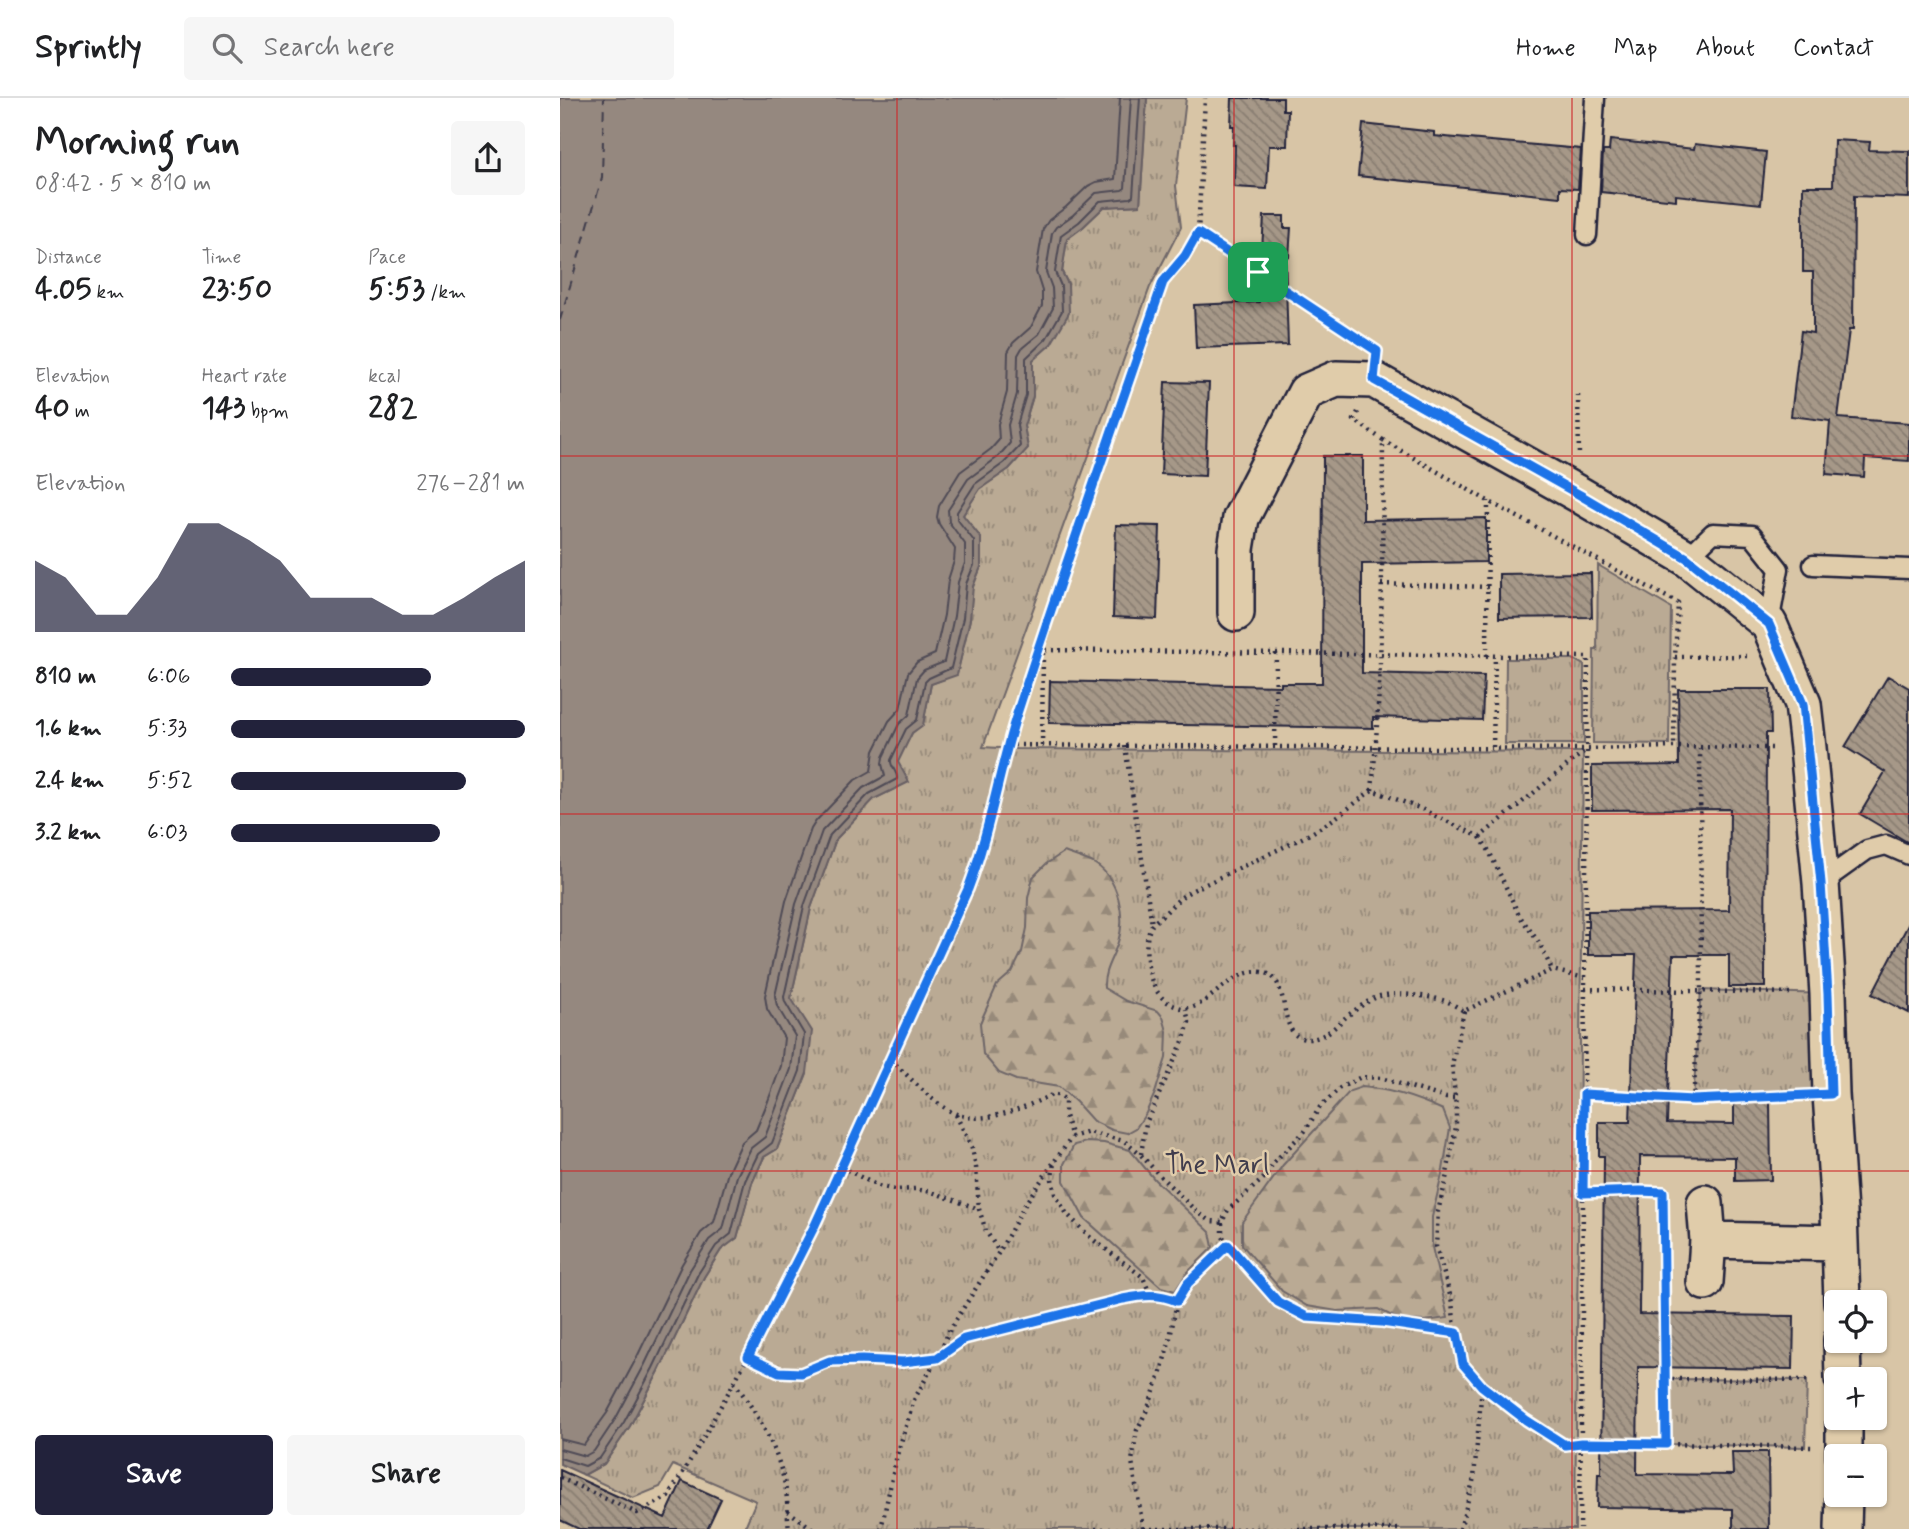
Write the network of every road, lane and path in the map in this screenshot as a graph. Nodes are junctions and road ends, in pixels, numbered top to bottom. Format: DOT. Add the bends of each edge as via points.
graph roads {
  1 [pos="1206,98"];
  2 [pos="1595,98"];
  3 [pos="1198,233"];
  4 [pos="1587,235"];
  5 [pos="1374,380"];
  6 [pos="1578,395"];
  7 [pos="1580,495"];
  8 [pos="1488,501"];
  9 [pos="1687,558"];
  10 [pos="1813,565"];
  11 [pos="1909,569"];
  12 [pos="1381,584"];
  13 [pos="1488,587"];
  14 [pos="1236,613"];
  15 [pos="1769,624"];
  16 [pos="1276,653"];
  17 [pos="1380,654"];
  18 [pos="1488,656"];
  19 [pos="1495,656"];
  20 [pos="1782,656"];
  21 [pos="1675,657"];
  22 [pos="1007,745"];
  23 [pos="1042,746"];
  24 [pos="1125,746"];
  25 [pos="1275,746"];
  26 [pos="1376,746"];
  27 [pos="1493,747"];
  28 [pos="1674,747"];
  29 [pos="1808,747"];
  30 [pos="1700,748"];
  31 [pos="1587,749"];
  32 [pos="1372,790"];
  33 [pos="1479,837"];
  34 [pos="1909,855"];
  35 [pos="1821,883"];
  36 [pos="1152,926"];
  37 [pos="1552,970"];
  38 [pos="1585,978"];
  39 [pos="1585,989"];
  40 [pos="1701,990"];
  41 [pos="1828,994"];
  42 [pos="1186,1009"];
  43 [pos="1464,1011"];
  44 [pos="891,1060"];
  45 [pos="1584,1094"];
  46 [pos="1831,1094"];
  47 [pos="1454,1098"];
  48 [pos="1693,1100"];
  49 [pos="956,1115"];
  50 [pos="1072,1137"];
  51 [pos="1141,1155"];
  52 [pos="1054,1162"];
  53 [pos="841,1167"];
  54 [pos="1663,1192"];
  55 [pos="1583,1193"];
  56 [pos="1705,1203"];
  57 [pos="979,1209"];
  58 [pos="1222,1223"];
  59 [pos="1708,1240"];
  60 [pos="1840,1243"];
  61 [pos="1228,1245"];
  62 [pos="999,1252"];
  63 [pos="1705,1282"];
  64 [pos="1842,1290"];
  65 [pos="1150,1294"];
  66 [pos="1177,1301"];
  67 [pos="1457,1333"];
  68 [pos="748,1357"];
  69 [pos="937,1358"];
  70 [pos="1665,1379"];
  71 [pos="1824,1380"];
  72 [pos="734,1382"];
  73 [pos="1482,1386"];
  74 [pos="1844,1441"];
  75 [pos="1581,1443"];
  76 [pos="1666,1444"];
  77 [pos="560,1478"];
  78 [pos="1844,1507"];
  79 [pos="787,1510"];
  80 [pos="1143,1528"];
  81 [pos="789,1529"];
  82 [pos="813,1529"];
  83 [pos="881,1529"];
  84 [pos="1095,1529"];
  85 [pos="1401,1529"];
  86 [pos="1461,1529"];
  87 [pos="1580,1529"];
  88 [pos="1843,1529"];
  1 -- 3 [label="path"];
  2 -- 4 [label="lane"];
  3 -- 5 [label="path" via="1377,351"];
  3 -- 22 [label="path" via="1163,282"];
  5 -- 7 [label="street"];
  5 -- 14 [label="street" via="1336,379 1306,392 1241,518"];
  6 -- 7 [label="path"];
  7 -- 9 [label="street"];
  8 -- 12 [label="path" via="1383,440"];
  8 -- 13 [label="path"];
  8 -- 21 [label="path" via="1678,603"];
  9 -- 15 [label="street"];
  9 -- 15 [label="lane" via="1713,533 1752,535 1779,569"];
  10 -- 11 [label="lane"];
  12 -- 13 [label="path"];
  12 -- 17 [label="path"];
  13 -- 18 [label="path"];
  15 -- 20 [label="street"];
  16 -- 17 [label="path"];
  16 -- 23 [label="path" via="1043,650"];
  16 -- 25 [label="path"];
  17 -- 18 [label="path"];
  17 -- 26 [label="path"];
  18 -- 19 [label="path"];
  19 -- 27 [label="path"];
  19 -- 31 [label="path" via="1588,657"];
  20 -- 21 [label="path"];
  20 -- 29 [label="street" via="1803,704"];
  21 -- 28 [label="path"];
  22 -- 23 [label="path"];
  22 -- 44 [label="path" via="977,865"];
  23 -- 24 [label="path"];
  24 -- 25 [label="path"];
  24 -- 36 [label="path"];
  25 -- 26 [label="path"];
  26 -- 27 [label="path"];
  26 -- 32 [label="path"];
  27 -- 31 [label="path"];
  28 -- 30 [label="path"];
  28 -- 31 [label="path"];
  29 -- 30 [label="path"];
  29 -- 35 [label="street"];
  30 -- 40 [label="path"];
  31 -- 33 [label="path"];
  31 -- 38 [label="path"];
  32 -- 33 [label="path"];
  32 -- 36 [label="path" via="1304,837 1184,895"];
  33 -- 37 [label="path"];
  34 -- 35 [label="lane" via="1886,845 1867,850"];
  35 -- 41 [label="street"];
  36 -- 42 [label="path" via="1146,959 1152,982 1166,1002"];
  37 -- 38 [label="path"];
  37 -- 43 [label="path"];
  38 -- 39 [label="path"];
  39 -- 40 [label="path"];
  39 -- 45 [label="path"];
  40 -- 41 [label="path"];
  40 -- 48 [label="path"];
  41 -- 46 [label="street"];
  42 -- 43 [label="path" via="1246,973 1263,972 1277,982 1292,1030 1310,1039 1326,1034 1379,996 1409,994 1444,1000"];
  42 -- 51 [label="path" via="1189,1022 1184,1039 1146,1123"];
  43 -- 47 [label="path" via="1452,1065"];
  44 -- 49 [label="path"];
  44 -- 53 [label="path"];
  45 -- 48 [label="path"];
  45 -- 55 [label="path"];
  46 -- 48 [label="path"];
  46 -- 60 [label="street"];
  47 -- 58 [label="path" via="1360,1077 1320,1107 1305,1131 1228,1210"];
  47 -- 67 [label="path" via="1456,1127 1438,1211 1436,1246"];
  49 -- 50 [label="path" via="979,1118 1006,1113 1054,1094 1065,1099"];
  49 -- 57 [label="path" via="972,1148"];
  50 -- 51 [label="path" via="1089,1132 1124,1141"];
  50 -- 52 [label="path"];
  51 -- 58 [label="path" via="1197,1212"];
  52 -- 62 [label="path"];
  52 -- 65 [label="path" via="1055,1194 1067,1214 1143,1277"];
  53 -- 57 [label="path" via="878,1186 932,1192"];
  53 -- 68 [label="path"];
  54 -- 55 [label="path"];
  54 -- 56 [label="path" via="1688,1194"];
  54 -- 70 [label="path"];
  55 -- 75 [label="path"];
  56 -- 59 [label="street"];
  57 -- 62 [label="path"];
  58 -- 61 [label="path"];
  59 -- 60 [label="street"];
  59 -- 63 [label="street"];
  60 -- 64 [label="street"];
  61 -- 66 [label="path" via="1188,1283"];
  61 -- 67 [label="path" via="1278,1302 1307,1317"];
  62 -- 69 [label="path"];
  65 -- 66 [label="path"];
  65 -- 69 [label="path" via="964,1339"];
  66 -- 80 [label="path" via="1161,1372 1137,1430 1132,1461"];
  67 -- 73 [label="path" via="1463,1364"];
  68 -- 69 [label="path" via="779,1372 801,1373 830,1361"];
  68 -- 72 [label="path"];
  69 -- 83 [label="path" via="914,1400"];
  70 -- 71 [label="path"];
  70 -- 76 [label="path"];
  72 -- 77 [label="path" via="667,1497 638,1513"];
  72 -- 79 [label="path" via="765,1429 786,1487"];
  73 -- 75 [label="path" via="1565,1445"];
  73 -- 86 [label="path" via="1474,1478"];
  74 -- 76 [label="path"];
  75 -- 76 [label="path"];
  75 -- 87 [label="path"];
  78 -- 88 [label="street"];
  79 -- 81 [label="path"];
  79 -- 82 [label="path"];
  80 -- 84 [label="path"];
  80 -- 85 [label="path"];
}
